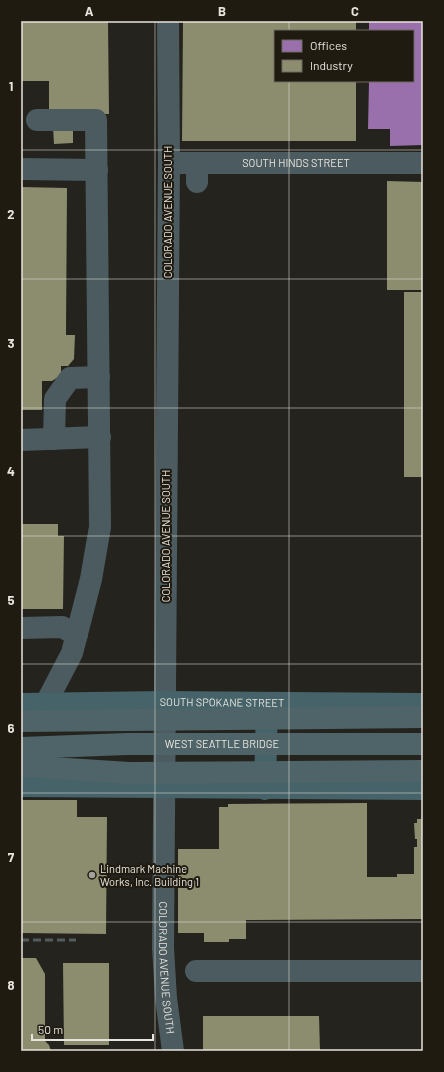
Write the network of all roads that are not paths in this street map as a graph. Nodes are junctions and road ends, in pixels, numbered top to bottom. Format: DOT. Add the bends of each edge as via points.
graph roads {
  1 [pos="168,21"];
  2 [pos="37,120"];
  3 [pos="169,163"];
  4 [pos="423,163"];
  5 [pos="21,170"];
  6 [pos="97,170"];
  7 [pos="99,377"];
  8 [pos="100,437"];
  9 [pos="54,439"];
  10 [pos="21,440"];
  11 [pos="21,628"];
  12 [pos="77,635"];
  13 [pos="267,696"];
  14 [pos="164,702"];
  15 [pos="21,704"];
  16 [pos="46,704"];
  17 [pos="423,704"];
  18 [pos="423,717"];
  19 [pos="21,721"];
  20 [pos="423,744"];
  21 [pos="21,748"];
  22 [pos="21,766"];
  23 [pos="423,771"];
  24 [pos="21,786"];
  25 [pos="164,788"];
  26 [pos="265,789"];
  27 [pos="423,789"];
  28 [pos="196,971"];
  29 [pos="423,971"];
  30 [pos="172,1051"];
  1 -- 3 [label="street, COLORADO AVENUE SOUTH"];
  2 -- 6 [label="street" via="96,120"];
  3 -- 4 [label="street, SOUTH HINDS STREET" via="197,172"];
  3 -- 14 [label="street, COLORADO AVENUE SOUTH" via="174,551"];
  5 -- 6 [label="street"];
  6 -- 7 [label="street"];
  7 -- 8 [label="street"];
  7 -- 9 [label="street" via="70,378 55,399"];
  8 -- 9 [label="street"];
  8 -- 12 [label="street" via="100,527 91,579"];
  9 -- 10 [label="street"];
  11 -- 12 [label="street" via="62,627"];
  12 -- 16 [label="street" via="72,653"];
  13 -- 14 [label="main road, SOUTH SPOKANE STREET"];
  13 -- 17 [label="main road, SOUTH SPOKANE STREET"];
  13 -- 26 [label="main road"];
  14 -- 16 [label="main road, SOUTH SPOKANE STREET"];
  14 -- 25 [label="street, COLORADO AVENUE SOUTH"];
  15 -- 16 [label="main road, SOUTH SPOKANE STREET"];
  18 -- 19 [label="highway"];
  20 -- 21 [label="highway, WEST SEATTLE BRIDGE" via="127,744"];
  22 -- 23 [label="highway" via="129,773"];
  24 -- 25 [label="main road"];
  25 -- 26 [label="main road"];
  25 -- 30 [label="street, COLORADO AVENUE SOUTH" via="163,948"];
  26 -- 27 [label="main road"];
  28 -- 29 [label="street"];
}
